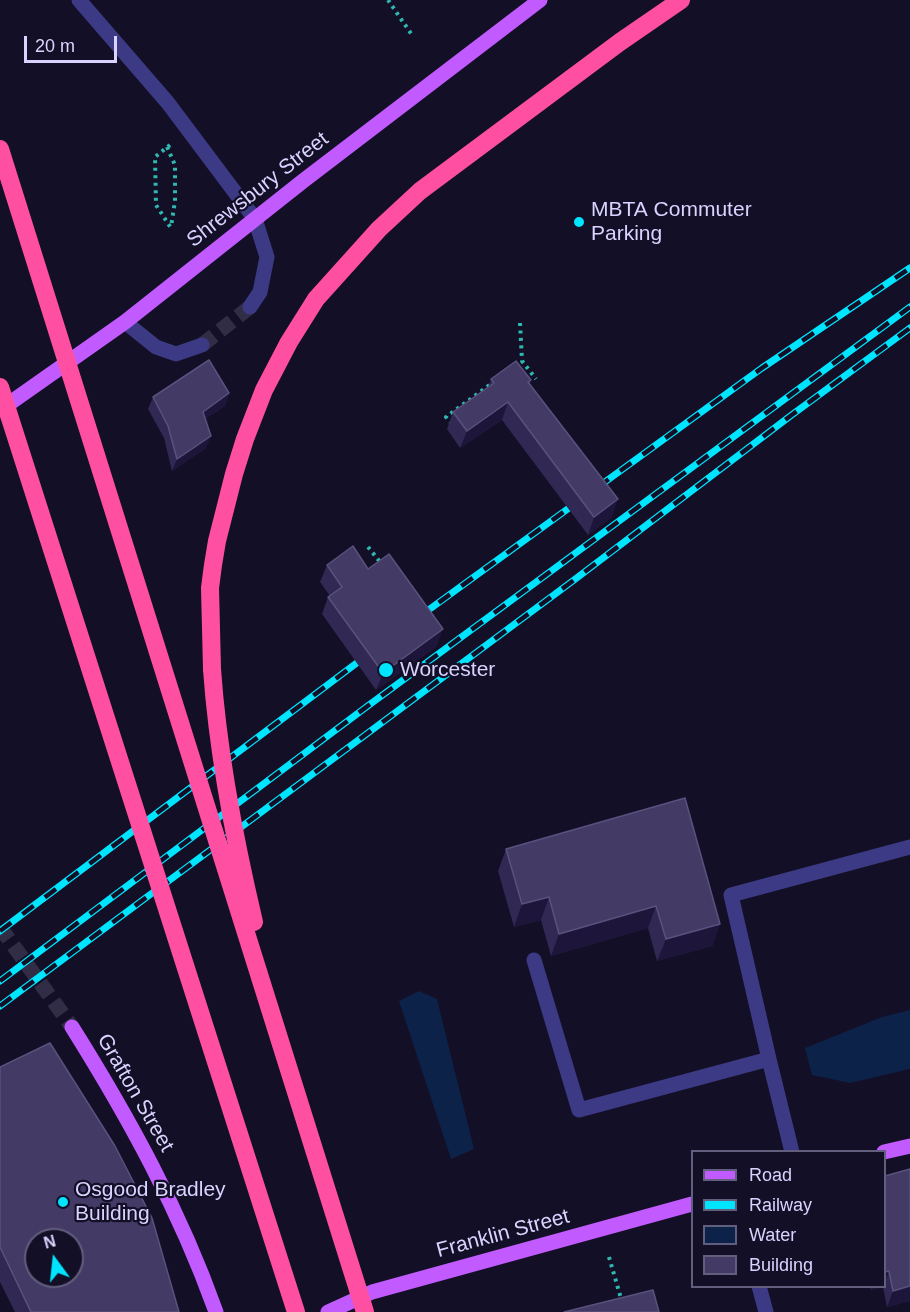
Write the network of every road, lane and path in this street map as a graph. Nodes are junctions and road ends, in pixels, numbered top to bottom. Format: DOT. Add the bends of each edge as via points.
graph roads {
  1 [pos="79,0"];
  2 [pos="388,0"];
  3 [pos="540,0"];
  4 [pos="681,0"];
  5 [pos="411,35"];
  6 [pos="175,140"];
  7 [pos="167,147"];
  8 [pos="0,149"];
  9 [pos="255,219"];
  10 [pos="250,307"];
  11 [pos="125,322"];
  12 [pos="520,323"];
  13 [pos="202,345"];
  14 [pos="522,361"];
  15 [pos="513,368"];
  16 [pos="536,379"];
  17 [pos="494,382"];
  18 [pos="0,387"];
  19 [pos="0,410"];
  20 [pos="453,426"];
  21 [pos="368,547"];
  22 [pos="382,564"];
  23 [pos="910,847"];
  24 [pos="534,960"];
  25 [pos="72,1027"];
  26 [pos="283,1053"];
  27 [pos="769,1059"];
  28 [pos="910,1146"];
  29 [pos="792,1150"];
  30 [pos="886,1152"];
  31 [pos="691,1205"];
  32 [pos="609,1257"];
  33 [pos="759,1288"];
  34 [pos="624,1308"];
  35 [pos="216,1312"];
  36 [pos="296,1312"];
  37 [pos="328,1312"];
  38 [pos="365,1312"];
  39 [pos="766,1312"];
  1 -- 9 [label="street" via="168,103"];
  2 -- 5 [label="path"];
  3 -- 9 [label="main road, Shrewsbury Street"];
  4 -- 26 [label="highway, bridge" via="420,191 379,229 316,299 264,390 245,439 213,565 212,669 226,790"];
  6 -- 7 [label="path"];
  7 -- 7 [label="path" via="155,157 156,206 171,228 175,165"];
  8 -- 26 [label="highway, bridge"];
  9 -- 10 [label="street" via="267,257 260,292"];
  9 -- 11 [label="main road, Shrewsbury Street"];
  11 -- 13 [label="street" via="156,346 176,354"];
  11 -- 19 [label="main road, Shrewsbury Street"];
  12 -- 14 [label="path"];
  14 -- 15 [label="path"];
  14 -- 16 [label="path"];
  17 -- 20 [label="path" via="446,417"];
  18 -- 36 [label="highway, bridge"];
  21 -- 22 [label="path"];
  23 -- 27 [label="street" via="731,895"];
  24 -- 27 [label="street" via="579,1110"];
  25 -- 35 [label="main road, Grafton Street" via="173,1205"];
  26 -- 38 [label="highway, bridge"];
  27 -- 29 [label="street"];
  28 -- 30 [label="main road"];
  31 -- 37 [label="main road, Franklin Street" via="372,1292"];
  32 -- 34 [label="path"];
  33 -- 39 [label="street"];
}
